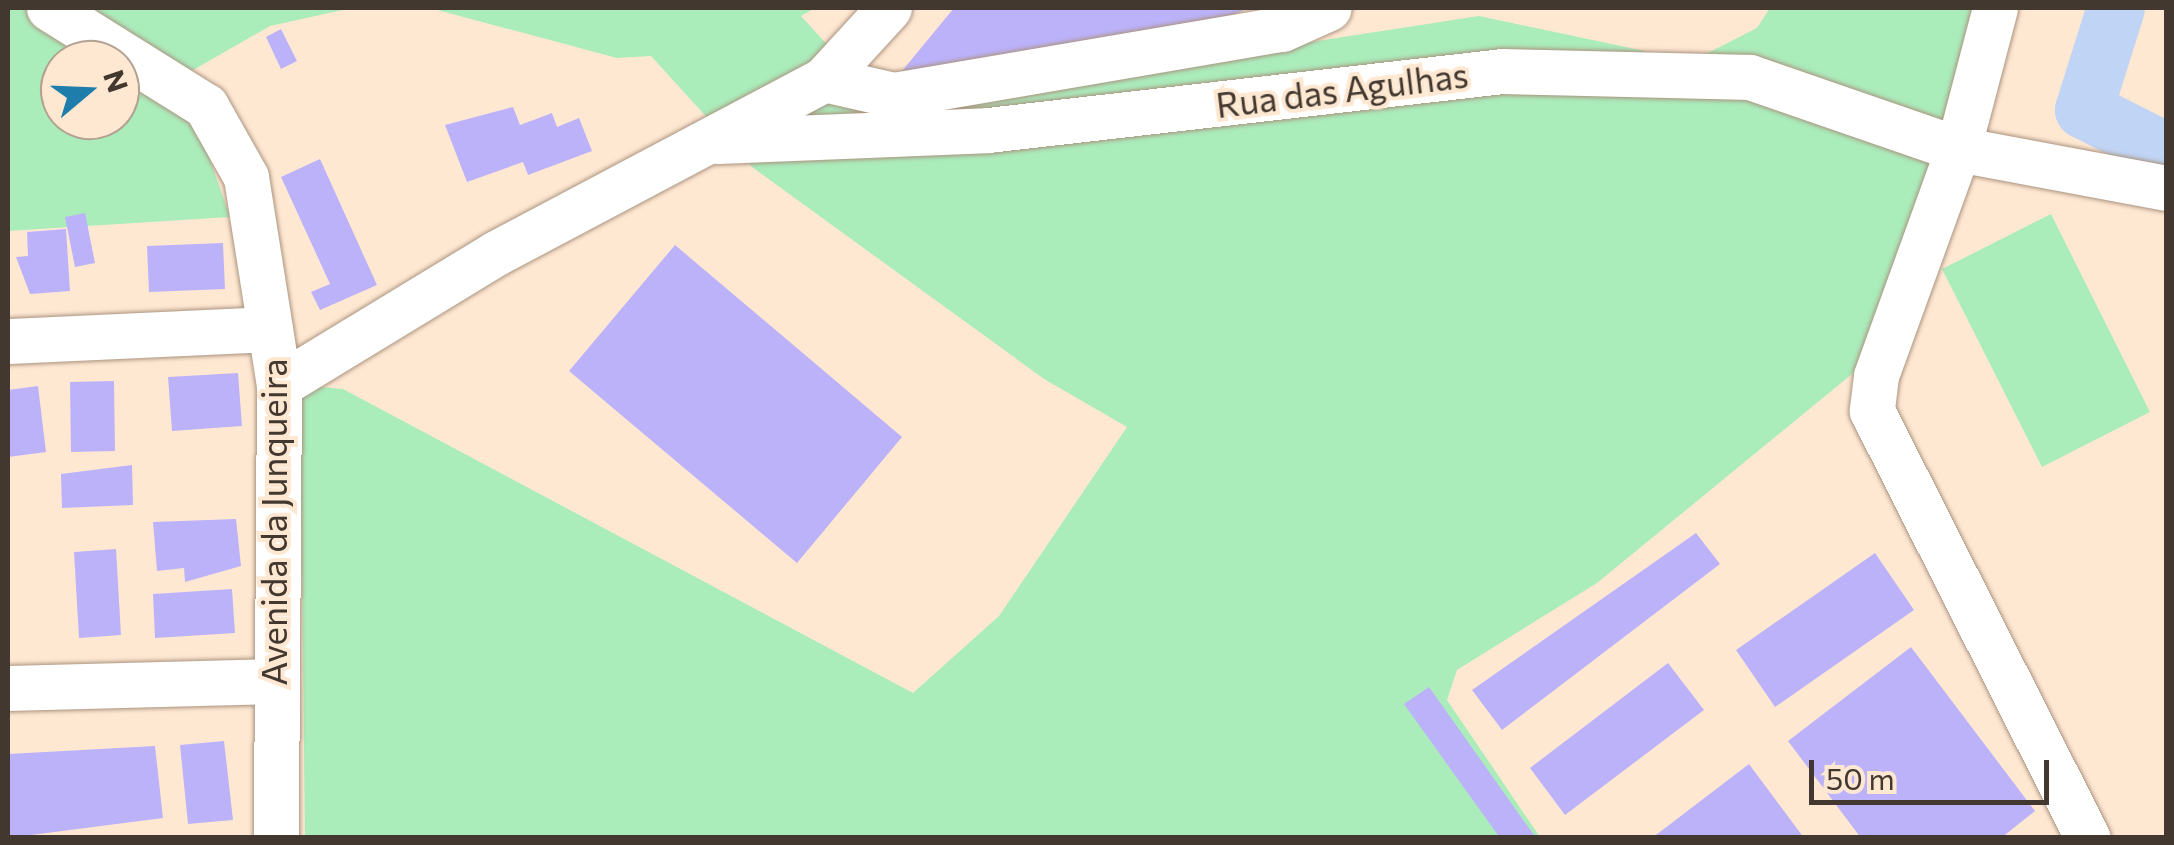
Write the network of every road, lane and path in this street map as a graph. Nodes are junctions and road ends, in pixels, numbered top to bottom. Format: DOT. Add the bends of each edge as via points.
graph roads {
  1 [pos="50,8"];
  2 [pos="889,8"];
  3 [pos="1329,8"];
  4 [pos="1995,8"];
  5 [pos="824,79"];
  6 [pos="716,141"];
  7 [pos="1958,149"];
  8 [pos="2166,188"];
  9 [pos="270,329"];
  10 [pos="8,341"];
  11 [pos="278,385"];
  12 [pos="274,681"];
  13 [pos="8,688"];
  14 [pos="275,837"];
  15 [pos="2088,838"];
  1 -- 9 [label="street, Avenida da Junqueira" via="206,106 246,178"];
  2 -- 5 [label="street"];
  3 -- 5 [label="street" via="1282,29 894,95"];
  4 -- 7 [label="street"];
  5 -- 6 [label="street"];
  6 -- 7 [label="street, Rua das Agulhas" via="988,130 1503,71 1750,77"];
  6 -- 11 [label="street" via="496,253"];
  7 -- 8 [label="street, Rua das Agulhas"];
  7 -- 15 [label="street" via="1876,376 1872,412"];
  9 -- 10 [label="street"];
  9 -- 11 [label="street, Avenida da Junqueira"];
  11 -- 12 [label="street, Avenida da Junqueira"];
  12 -- 13 [label="street"];
  12 -- 14 [label="street, Avenida da Junqueira"];
}
